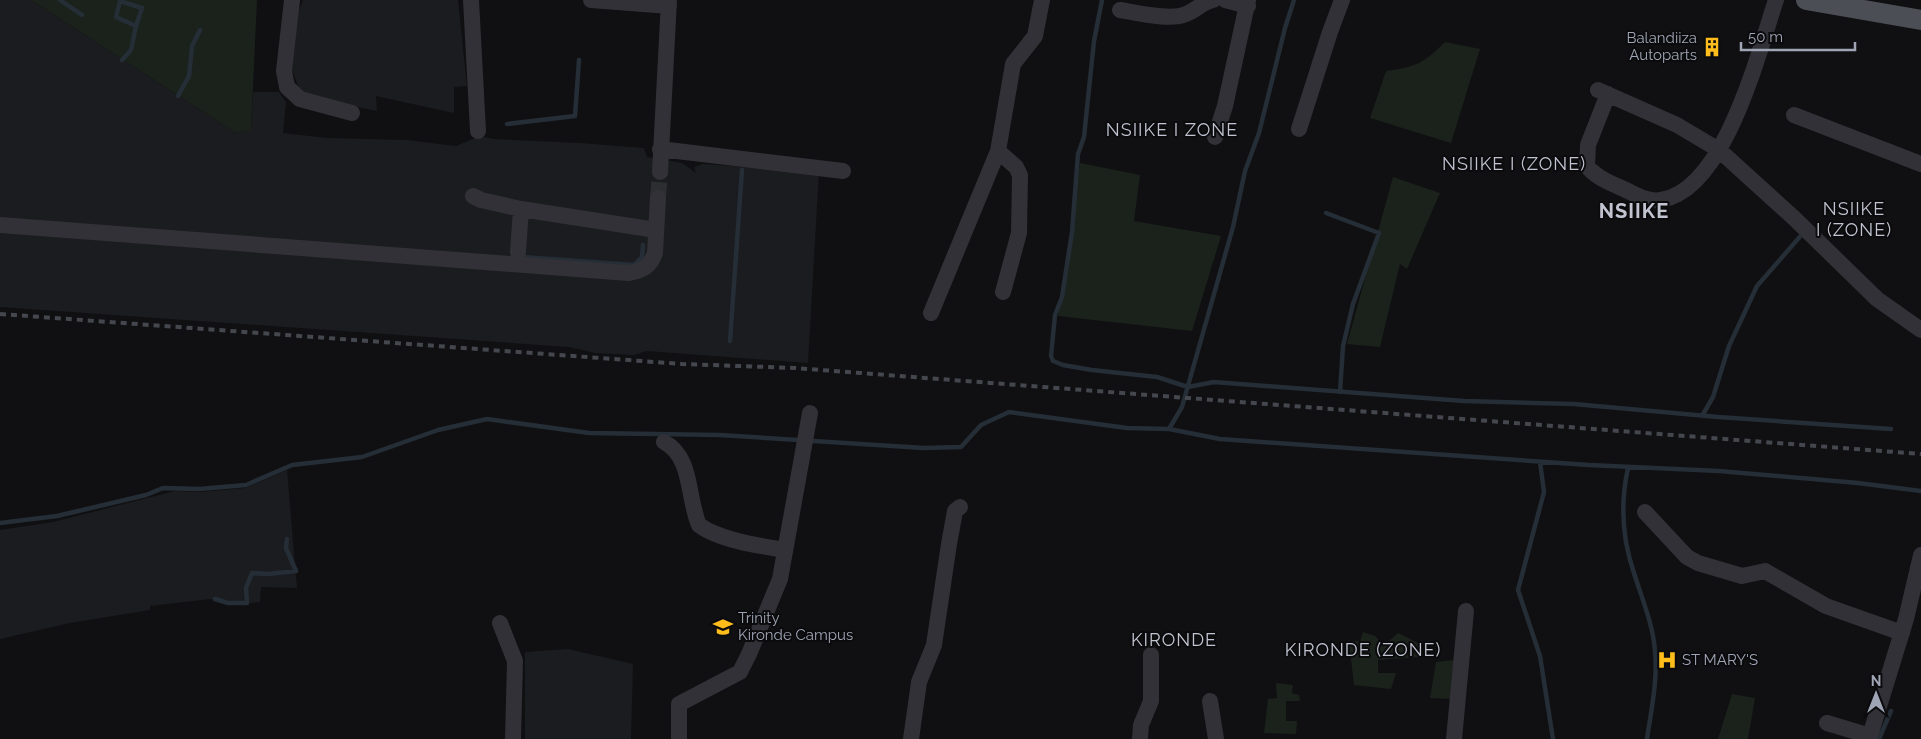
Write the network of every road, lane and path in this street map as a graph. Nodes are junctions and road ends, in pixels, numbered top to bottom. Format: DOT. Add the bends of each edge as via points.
graph roads {
  1 [pos="292,0"];
  2 [pos="471,0"];
  3 [pos="591,0"];
  4 [pos="1042,0"];
  5 [pos="1214,0"];
  6 [pos="1224,0"];
  7 [pos="1342,0"];
  8 [pos="1776,0"];
  9 [pos="1806,0"];
  10 [pos="669,3"];
  11 [pos="1248,3"];
  12 [pos="1844,4"];
  13 [pos="1120,10"];
  14 [pos="1921,20"];
  15 [pos="352,113"];
  16 [pos="1794,115"];
  17 [pos="1299,128"];
  18 [pos="478,131"];
  19 [pos="1215,137"];
  20 [pos="660,149"];
  21 [pos="1718,150"];
  22 [pos="998,151"];
  23 [pos="1921,164"];
  24 [pos="843,171"];
  25 [pos="660,172"];
  26 [pos="473,196"];
  27 [pos="658,198"];
  28 [pos="521,209"];
  29 [pos="0,225"];
  30 [pos="656,230"];
  31 [pos="518,252"];
  32 [pos="1003,292"];
  33 [pos="932,313"];
  34 [pos="1921,330"];
  35 [pos="810,413"];
  36 [pos="664,442"];
  37 [pos="960,507"];
  38 [pos="1645,512"];
  39 [pos="785,550"];
  40 [pos="1921,555"];
  41 [pos="1466,611"];
  42 [pos="500,624"];
  43 [pos="1902,633"];
  44 [pos="1151,655"];
  45 [pos="1210,701"];
  46 [pos="1827,723"];
  47 [pos="1869,738"];
  48 [pos="513,739"];
  49 [pos="679,739"];
  50 [pos="911,739"];
  51 [pos="1140,739"];
  52 [pos="1216,739"];
  53 [pos="1454,739"];
  1 -- 15 [label="street" via="284,71 287,87 300,99"];
  2 -- 18 [label="street"];
  3 -- 10 [label="street"];
  4 -- 22 [label="street" via="1035,36 1013,64"];
  5 -- 13 [label="street" via="1184,15 1156,16"];
  6 -- 11 [label="street"];
  7 -- 17 [label="street"];
  8 -- 21 [label="street" via="1743,97"];
  9 -- 12 [label="main road"];
  10 -- 20 [label="street"];
  11 -- 19 [label="street"];
  12 -- 14 [label="main road"];
  16 -- 23 [label="street"];
  20 -- 24 [label="street"];
  20 -- 25 [label="street"];
  21 -- 21 [label="street" via="1677,124 1603,92 1588,145 1587,166 1593,174 1643,198 1660,200 1694,184"];
  21 -- 34 [label="street" via="1877,299"];
  22 -- 32 [label="street" via="1020,175 1019,233"];
  22 -- 33 [label="street"];
  26 -- 28 [label="street"];
  27 -- 30 [label="street"];
  28 -- 30 [label="street"];
  28 -- 31 [label="street"];
  29 -- 30 [label="street" via="628,273 642,270 652,261"];
  35 -- 39 [label="street"];
  36 -- 39 [label="street" via="674,448 682,462 699,525 719,534"];
  37 -- 50 [label="street" via="955,511 934,645 919,682"];
  38 -- 43 [label="street" via="1687,557 1698,563 1742,576 1765,571 1826,606"];
  39 -- 49 [label="street" via="778,586 740,672 679,704"];
  40 -- 43 [label="street"];
  41 -- 53 [label="street"];
  42 -- 48 [label="street" via="515,661"];
  43 -- 47 [label="street"];
  44 -- 51 [label="street" via="1151,701 1141,725"];
  45 -- 52 [label="street"];
  46 -- 47 [label="street"];
}
